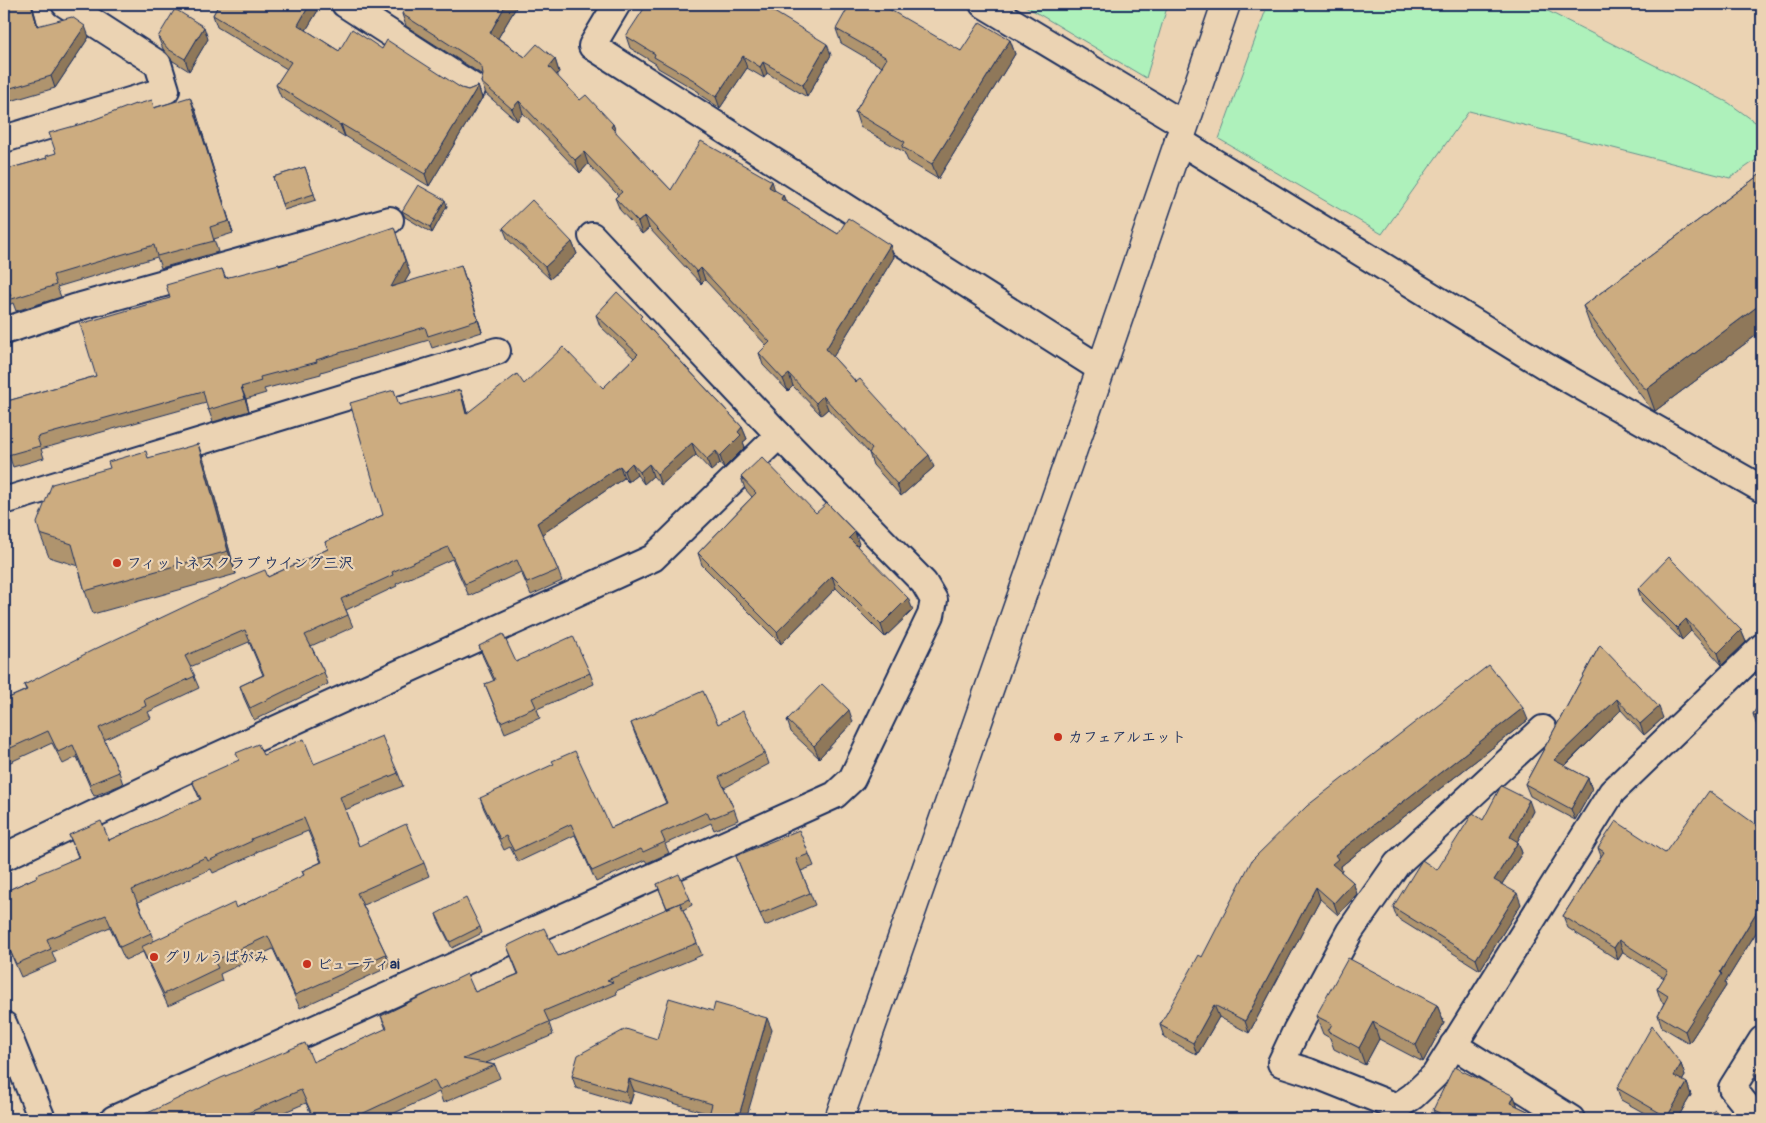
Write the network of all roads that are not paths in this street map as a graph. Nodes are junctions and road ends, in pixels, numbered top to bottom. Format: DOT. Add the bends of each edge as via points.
graph roads {
  1 [pos="65,4"];
  2 [pos="345,4"];
  3 [pos="617,4"];
  4 [pos="983,4"];
  5 [pos="1226,4"];
  6 [pos="473,87"];
  7 [pos="1181,132"];
  8 [pos="4,138"];
  9 [pos="390,220"];
  10 [pos="592,236"];
  11 [pos="4,331"];
  12 [pos="497,351"];
  13 [pos="1101,369"];
  14 [pos="779,435"];
  15 [pos="1762,489"];
  16 [pos="4,501"];
  17 [pos="1762,647"];
  18 [pos="1542,729"];
  19 [pos="4,857"];
  20 [pos="4,1025"];
  21 [pos="1762,1040"];
  22 [pos="1453,1045"];
  23 [pos="42,1119"];
  24 [pos="114,1119"];
  25 [pos="839,1119"];
  26 [pos="1572,1119"];
  27 [pos="1758,1119"];
  1 -- 8 [label="street" via="158,64 166,90"];
  2 -- 6 [label="street"];
  3 -- 13 [label="street" via="592,46"];
  4 -- 7 [label="street"];
  5 -- 7 [label="street"];
  7 -- 13 [label="street"];
  7 -- 15 [label="street" via="1547,366"];
  9 -- 11 [label="street" via="74,308"];
  10 -- 14 [label="street"];
  12 -- 16 [label="street"];
  13 -- 25 [label="street"];
  14 -- 19 [label="street" via="653,558"];
  14 -- 24 [label="street" via="924,583 934,600 931,615 852,779 835,795"];
  17 -- 22 [label="street" via="1612,792"];
  18 -- 22 [label="street" via="1397,864 1350,931 1282,1063 1397,1107 1435,1076"];
  20 -- 23 [label="street"];
  21 -- 27 [label="street" via="1732,1088"];
  22 -- 26 [label="street"];
}
